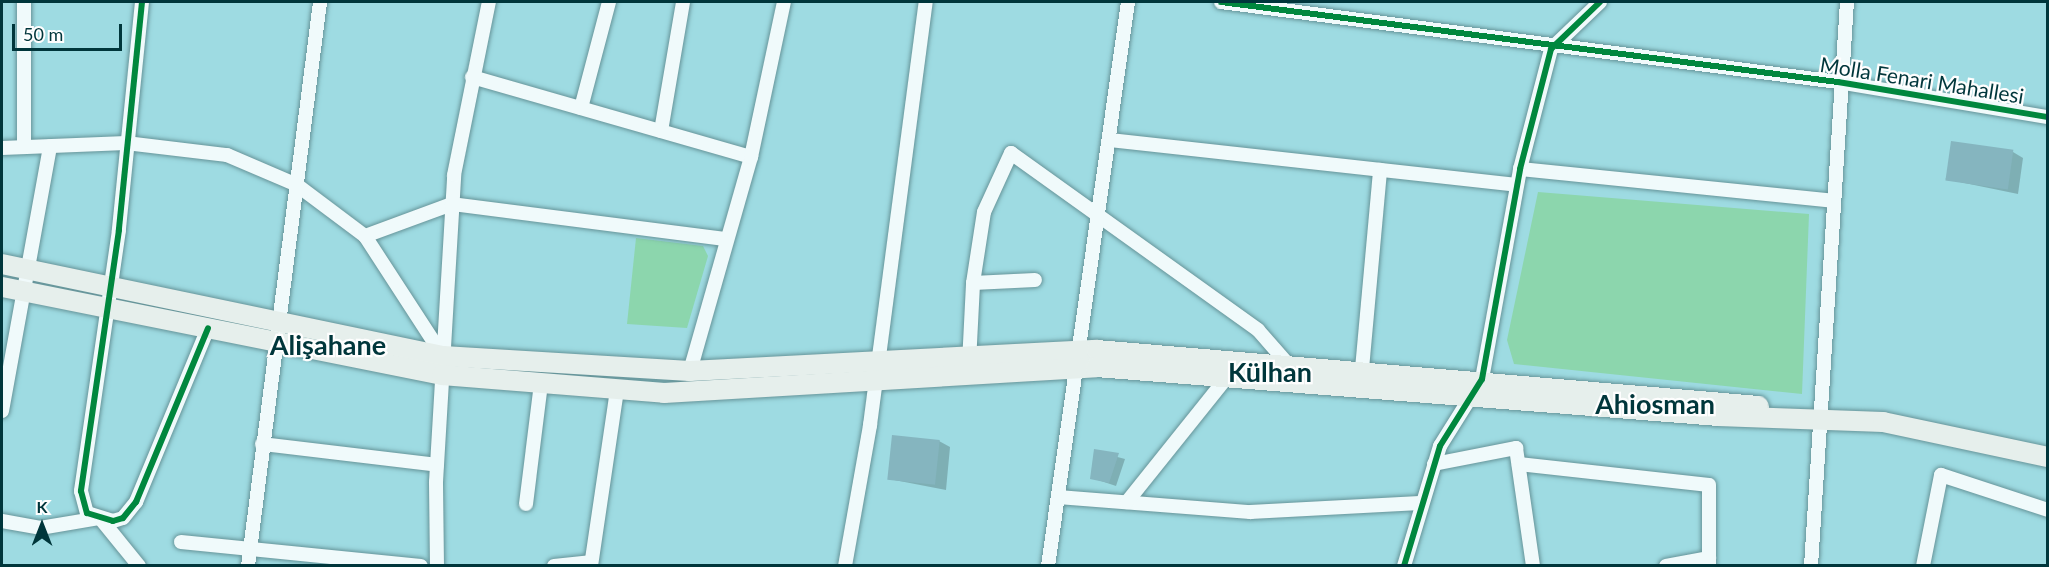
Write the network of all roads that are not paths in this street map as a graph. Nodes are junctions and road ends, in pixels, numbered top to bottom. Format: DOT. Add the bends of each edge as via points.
graph roads {
  1 [pos="24,2"];
  2 [pos="142,2"];
  3 [pos="320,2"];
  4 [pos="489,2"];
  5 [pos="609,2"];
  6 [pos="684,2"];
  7 [pos="784,2"];
  8 [pos="926,2"];
  9 [pos="1128,2"];
  10 [pos="1221,2"];
  11 [pos="1600,2"];
  12 [pos="1847,2"];
  13 [pos="1551,49"];
  14 [pos="472,77"];
  15 [pos="1838,82"];
  16 [pos="581,108"];
  17 [pos="2048,117"];
  18 [pos="661,131"];
  19 [pos="1110,140"];
  20 [pos="126,143"];
  21 [pos="50,146"];
  22 [pos="24,147"];
  23 [pos="2,148"];
  24 [pos="751,157"];
  25 [pos="1520,169"];
  26 [pos="1380,170"];
  27 [pos="297,185"];
  28 [pos="1517,185"];
  29 [pos="1833,201"];
  30 [pos="452,204"];
  31 [pos="1099,220"];
  32 [pos="366,236"];
  33 [pos="726,239"];
  34 [pos="2,264"];
  35 [pos="29,269"];
  36 [pos="1035,280"];
  37 [pos="973,283"];
  38 [pos="2,287"];
  39 [pos="24,291"];
  40 [pos="108,298"];
  41 [pos="208,328"];
  42 [pos="275,333"];
  43 [pos="1081,358"];
  44 [pos="877,363"];
  45 [pos="1287,363"];
  46 [pos="969,365"];
  47 [pos="442,366"];
  48 [pos="1362,369"];
  49 [pos="690,371"];
  50 [pos="1227,377"];
  51 [pos="874,383"];
  52 [pos="541,384"];
  53 [pos="1478,388"];
  54 [pos="617,390"];
  55 [pos="2,411"];
  56 [pos="1819,422"];
  57 [pos="262,444"];
  58 [pos="2047,451"];
  59 [pos="1434,464"];
  60 [pos="1519,464"];
  61 [pos="437,465"];
  62 [pos="1058,497"];
  63 [pos="1126,502"];
  64 [pos="1420,503"];
  65 [pos="526,504"];
  66 [pos="2048,510"];
  67 [pos="100,518"];
  68 [pos="2,521"];
  69 [pos="181,542"];
  70 [pos="250,545"];
  71 [pos="336,560"];
  72 [pos="1709,562"];
  73 [pos="591,564"];
  74 [pos="139,566"];
  75 [pos="248,566"];
  76 [pos="421,566"];
  77 [pos="437,566"];
  78 [pos="554,566"];
  79 [pos="845,566"];
  80 [pos="1048,566"];
  81 [pos="1404,566"];
  82 [pos="1533,566"];
  83 [pos="1666,566"];
  84 [pos="1811,566"];
  85 [pos="1923,566"];
  1 -- 22 [label="street"];
  2 -- 20 [label="street"];
  3 -- 27 [label="street"];
  4 -- 14 [label="street"];
  5 -- 16 [label="street"];
  6 -- 18 [label="street"];
  7 -- 24 [label="street"];
  8 -- 44 [label="street"];
  9 -- 19 [label="street"];
  10 -- 13 [label="street, Molla Fenari Mahallesi"];
  11 -- 13 [label="street"];
  12 -- 15 [label="street"];
  13 -- 15 [label="street, Molla Fenari Mahallesi"];
  13 -- 25 [label="street"];
  14 -- 16 [label="street"];
  14 -- 30 [label="street"];
  15 -- 17 [label="street, Molla Fenari Mahallesi"];
  15 -- 29 [label="street"];
  16 -- 18 [label="street"];
  18 -- 24 [label="street"];
  19 -- 26 [label="street"];
  19 -- 31 [label="street"];
  20 -- 21 [label="street"];
  20 -- 27 [label="street" via="228,155"];
  20 -- 40 [label="street"];
  21 -- 22 [label="street"];
  21 -- 35 [label="street"];
  22 -- 23 [label="street"];
  24 -- 33 [label="street"];
  25 -- 28 [label="street"];
  25 -- 29 [label="street"];
  26 -- 28 [label="street"];
  26 -- 48 [label="street"];
  27 -- 32 [label="street"];
  27 -- 42 [label="street"];
  28 -- 53 [label="street"];
  29 -- 56 [label="street"];
  30 -- 32 [label="street"];
  30 -- 33 [label="street"];
  30 -- 47 [label="street"];
  31 -- 37 [label="street" via="1011,153 984,212"];
  31 -- 43 [label="street"];
  31 -- 45 [label="street" via="1258,330"];
  32 -- 47 [label="street"];
  33 -- 49 [label="street"];
  34 -- 35 [label="main road"];
  35 -- 39 [label="street"];
  35 -- 40 [label="main road"];
  36 -- 37 [label="street"];
  37 -- 46 [label="street"];
  38 -- 39 [label="main road"];
  39 -- 40 [label="main road"];
  39 -- 55 [label="street"];
  40 -- 41 [label="main road"];
  40 -- 42 [label="main road"];
  40 -- 67 [label="street" via="81,491 87,513"];
  41 -- 42 [label="main road"];
  41 -- 67 [label="street" via="136,502 123,518"];
  42 -- 47 [label="main road"];
  42 -- 57 [label="street"];
  43 -- 45 [label="main road"];
  43 -- 46 [label="main road"];
  43 -- 50 [label="main road"];
  43 -- 62 [label="street"];
  44 -- 46 [label="main road"];
  44 -- 49 [label="main road"];
  44 -- 51 [label="street"];
  45 -- 48 [label="main road"];
  46 -- 51 [label="main road"];
  47 -- 49 [label="main road"];
  47 -- 52 [label="main road"];
  47 -- 61 [label="street"];
  48 -- 53 [label="main road"];
  50 -- 53 [label="main road"];
  50 -- 63 [label="street"];
  51 -- 54 [label="main road" via="664,393"];
  51 -- 79 [label="street"];
  52 -- 54 [label="main road"];
  52 -- 65 [label="street"];
  53 -- 56 [label="main road" via="1795,409"];
  53 -- 59 [label="street"];
  54 -- 73 [label="street"];
  56 -- 58 [label="main road" via="1883,422"];
  56 -- 84 [label="street"];
  57 -- 61 [label="street"];
  57 -- 70 [label="street"];
  59 -- 60 [label="street" via="1516,448"];
  59 -- 64 [label="street"];
  60 -- 72 [label="street" via="1709,485"];
  60 -- 82 [label="street"];
  61 -- 77 [label="street"];
  62 -- 63 [label="street"];
  62 -- 80 [label="street"];
  63 -- 64 [label="street" via="1250,512"];
  64 -- 81 [label="street"];
  66 -- 85 [label="street" via="1941,475"];
  67 -- 68 [label="street" via="40,528"];
  67 -- 74 [label="street"];
  69 -- 70 [label="street"];
  70 -- 71 [label="street"];
  70 -- 75 [label="street"];
  71 -- 76 [label="street"];
  72 -- 83 [label="street"];
  73 -- 78 [label="street"];
}
